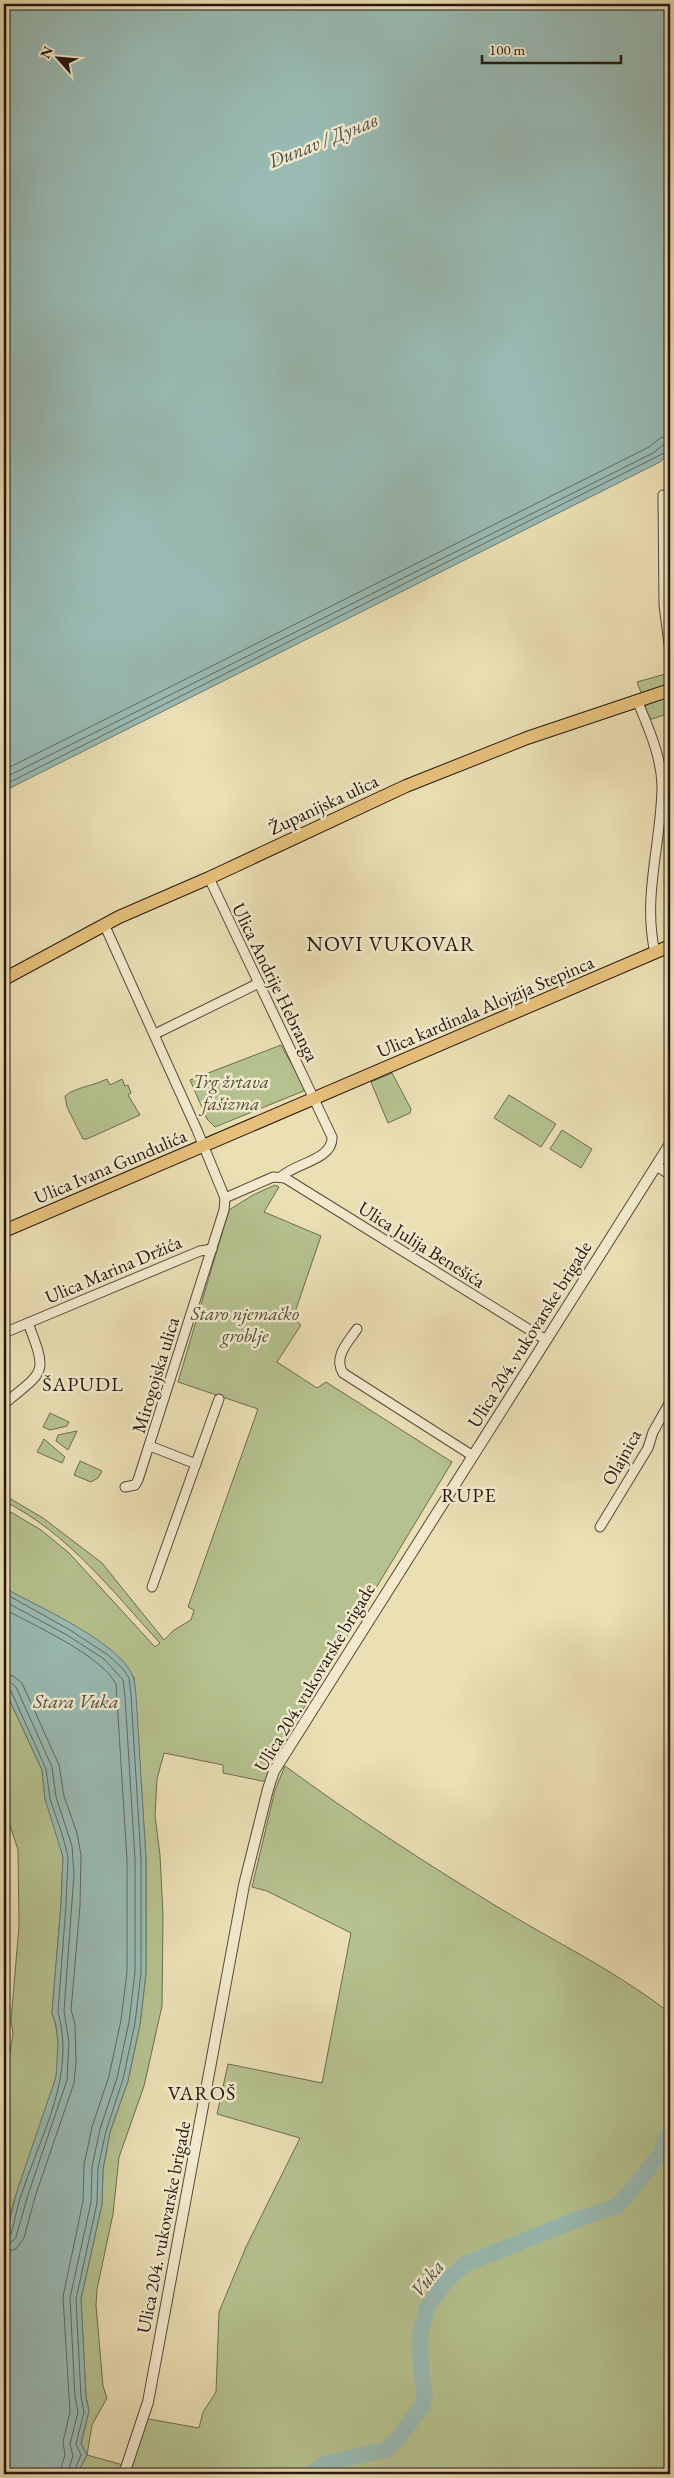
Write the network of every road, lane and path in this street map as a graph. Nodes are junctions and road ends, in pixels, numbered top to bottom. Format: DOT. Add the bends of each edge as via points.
graph roads {
  1 [pos="663,495"];
  2 [pos="670,652"];
  3 [pos="670,690"];
  4 [pos="637,700"];
  5 [pos="209,878"];
  6 [pos="104,924"];
  7 [pos="670,946"];
  8 [pos="655,953"];
  9 [pos="4,979"];
  10 [pos="259,983"];
  11 [pos="155,1034"];
  12 [pos="315,1100"];
  13 [pos="670,1144"];
  14 [pos="204,1147"];
  15 [pos="657,1166"];
  16 [pos="670,1174"];
  17 [pos="281,1177"];
  18 [pos="225,1198"];
  19 [pos="4,1231"];
  20 [pos="212,1249"];
  21 [pos="28,1323"];
  22 [pos="357,1328"];
  23 [pos="4,1333"];
  24 [pos="546,1340"];
  25 [pos="219,1399"];
  26 [pos="670,1402"];
  27 [pos="4,1404"];
  28 [pos="150,1446"];
  29 [pos="473,1456"];
  30 [pos="196,1464"];
  31 [pos="125,1487"];
  32 [pos="600,1527"];
  33 [pos="152,1587"];
  34 [pos="124,2474"];
  1 -- 2 [label="street" via="664,605"];
  3 -- 4 [label="main road, Županijska ulica"];
  4 -- 5 [label="main road, Županijska ulica" via="457,764"];
  4 -- 8 [label="street" via="653,741 662,784 650,907"];
  5 -- 6 [label="main road, Županijska ulica"];
  5 -- 10 [label="street, Ulica Andrije Hebranga"];
  6 -- 9 [label="main road, Županijska ulica"];
  6 -- 11 [label="street"];
  7 -- 8 [label="main road, Ulica kardinala Alojzija Stepinca"];
  8 -- 12 [label="main road, Ulica kardinala Alojzija Stepinca"];
  10 -- 11 [label="street"];
  10 -- 12 [label="street, Ulica Andrije Hebranga"];
  11 -- 14 [label="street"];
  12 -- 14 [label="main road"];
  12 -- 17 [label="street" via="332,1137 331,1146 323,1154"];
  13 -- 15 [label="street, Ulica 204. vukovarske brigade"];
  14 -- 18 [label="street"];
  14 -- 19 [label="main road, Ulica Ivana Gundulića"];
  15 -- 16 [label="street"];
  15 -- 24 [label="street, Ulica 204. vukovarske brigade"];
  17 -- 18 [label="street" via="273,1177"];
  17 -- 24 [label="street, Ulica Julija Benešića"];
  18 -- 20 [label="street, Mirogojska ulica"];
  20 -- 21 [label="street, Ulica Marina Držića" via="200,1250"];
  20 -- 28 [label="street, Mirogojska ulica"];
  21 -- 23 [label="street, Ulica Marina Držića"];
  21 -- 27 [label="street, Ulica Marina Držića" via="39,1351 41,1370 32,1383"];
  22 -- 29 [label="street" via="339,1359 343,1373"];
  24 -- 29 [label="street, Ulica 204. vukovarske brigade"];
  25 -- 30 [label="street"];
  26 -- 32 [label="street, Olajnica" via="648,1448"];
  28 -- 30 [label="street, Mirogojska ulica"];
  28 -- 31 [label="street, Mirogojska ulica" via="135,1485"];
  29 -- 34 [label="street, Ulica 204. vukovarske brigade" via="276,1767 268,1789 244,1885 143,2418"];
  30 -- 33 [label="street"];
}
